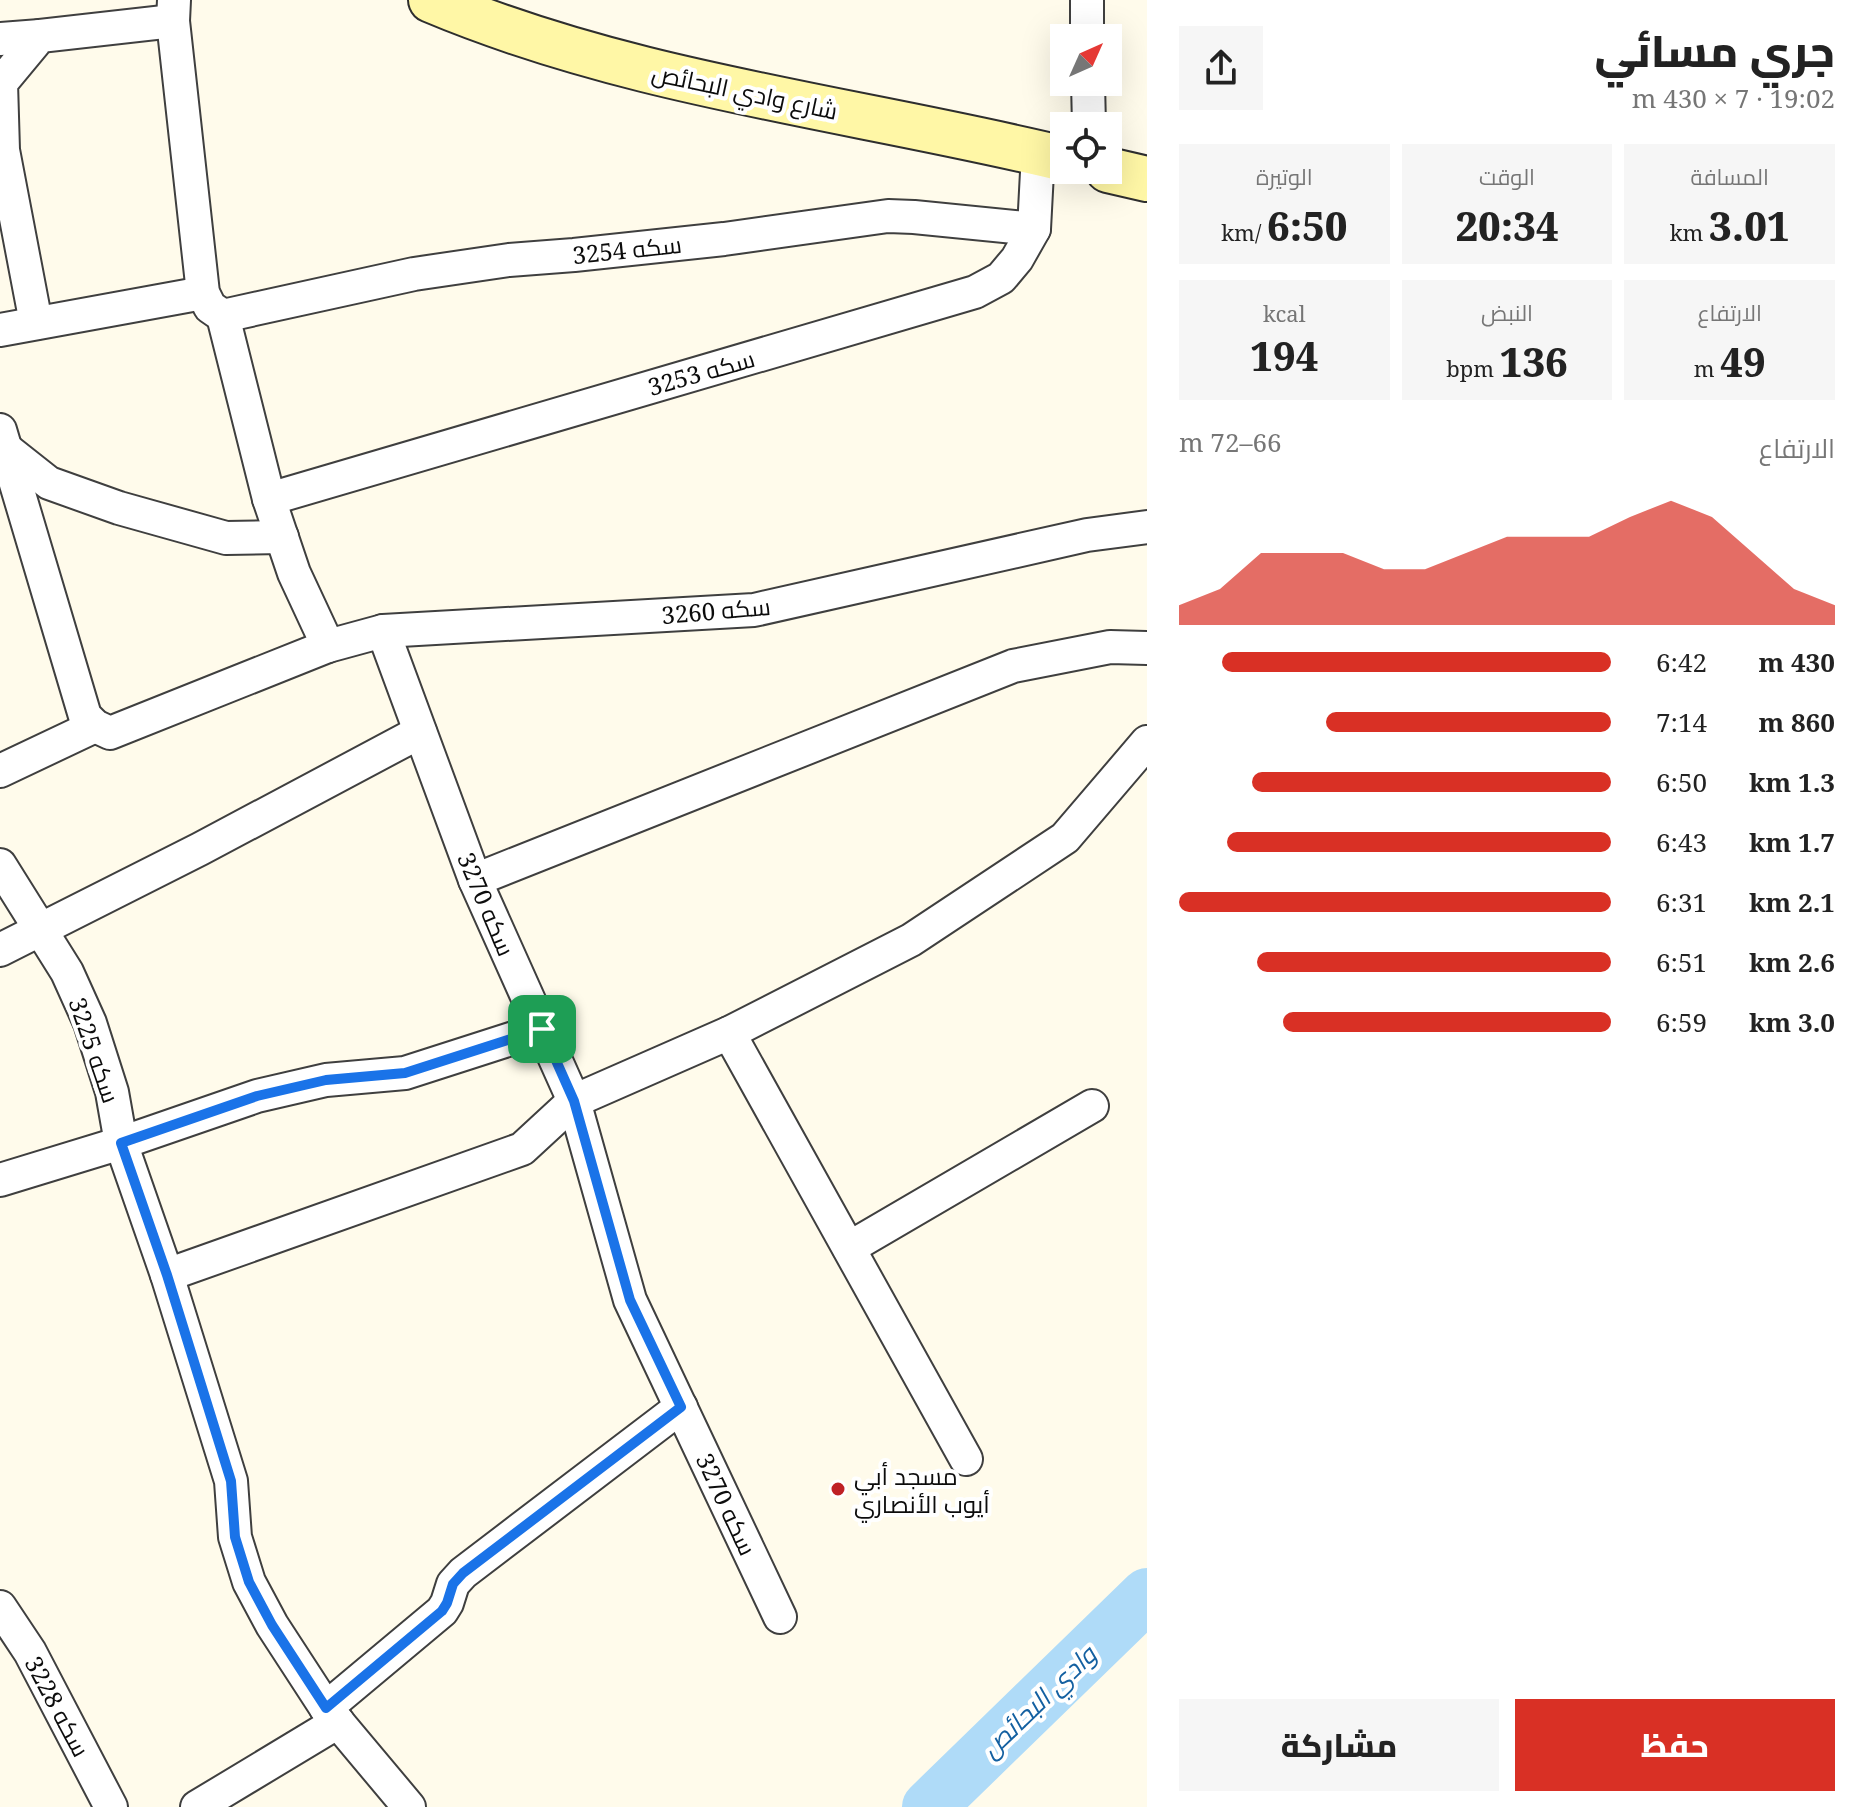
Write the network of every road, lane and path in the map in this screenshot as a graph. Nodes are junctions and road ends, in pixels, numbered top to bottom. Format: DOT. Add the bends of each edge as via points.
graph roads {
  1 [pos="431,0"];
  2 [pos="1087,0"];
  3 [pos="173,11"];
  4 [pos="1087,24"];
  5 [pos="40,36"];
  6 [pos="0,39"];
  7 [pos="1050,156"];
  8 [pos="1050,160"];
  9 [pos="1122,172"];
  10 [pos="1147,176"];
  11 [pos="1034,229"];
  12 [pos="213,304"];
  13 [pos="36,323"];
  14 [pos="0,330"];
  15 [pos="3,440"];
  16 [pos="269,499"];
  17 [pos="1147,527"];
  18 [pos="282,537"];
  19 [pos="383,631"];
  20 [pos="328,646"];
  21 [pos="1147,648"];
  22 [pos="95,726"];
  23 [pos="420,732"];
  24 [pos="1147,742"];
  25 [pos="0,771"];
  26 [pos="0,865"];
  27 [pos="475,880"];
  28 [pos="41,930"];
  29 [pos="0,950"];
  30 [pos="542,1029"];
  31 [pos="729,1033"];
  32 [pos="574,1101"];
  33 [pos="1092,1106"];
  34 [pos="121,1143"];
  35 [pos="0,1180"];
  36 [pos="849,1248"];
  37 [pos="167,1275"];
  38 [pos="681,1407"];
  39 [pos="966,1459"];
  40 [pos="0,1607"];
  41 [pos="780,1617"];
  42 [pos="332,1715"];
  43 [pos="111,1807"];
  44 [pos="197,1807"];
  45 [pos="409,1807"];
  1 -- 7 [label="street, شارع وادي البحائص" via="605,60"];
  2 -- 4 [label="street"];
  3 -- 5 [label="street"];
  3 -- 12 [label="street"];
  5 -- 6 [label="street"];
  5 -- 13 [label="street" via="1,83 3,150"];
  8 -- 11 [label="street, سكه 3253"];
  9 -- 10 [label="street"];
  11 -- 12 [label="street, سكه 3254" via="888,216 509,260"];
  11 -- 16 [label="street, سكه 3253" via="1001,278 975,292"];
  12 -- 13 [label="street, سكه 3254"];
  12 -- 16 [label="street"];
  13 -- 14 [label="street, سكه 3254"];
  15 -- 18 [label="street" via="49,483 119,508 226,538"];
  15 -- 22 [label="street" via="85,716"];
  16 -- 18 [label="street"];
  17 -- 19 [label="street, سكه 3260" via="1087,535 754,610"];
  18 -- 20 [label="street"];
  19 -- 20 [label="street, سكه 3260"];
  19 -- 23 [label="street, سكه 3270"];
  20 -- 22 [label="street, سكه 3260" via="110,733"];
  21 -- 27 [label="street" via="1110,647 1013,666"];
  22 -- 25 [label="street"];
  23 -- 27 [label="street, سكه 3270"];
  23 -- 28 [label="street"];
  24 -- 31 [label="street" via="1065,838 911,940"];
  26 -- 28 [label="street, سكه 3225"];
  27 -- 30 [label="street, سكه 3270"];
  28 -- 29 [label="street"];
  28 -- 34 [label="street, سكه 3225" via="90,1023 112,1092"];
  30 -- 32 [label="street, سكه 3270"];
  30 -- 34 [label="street" via="405,1073 326,1080 257,1096"];
  31 -- 32 [label="street"];
  31 -- 36 [label="street"];
  32 -- 37 [label="street" via="522,1149"];
  32 -- 38 [label="street, سكه 3270" via="630,1300"];
  33 -- 36 [label="street"];
  34 -- 35 [label="street"];
  34 -- 37 [label="street, سكه 3225"];
  36 -- 39 [label="street"];
  37 -- 42 [label="street, سكه 3225" via="231,1481 235,1537 249,1582"];
  38 -- 41 [label="street, سكه 3270"];
  38 -- 42 [label="street" via="463,1573 442,1611"];
  40 -- 43 [label="street, سكه 3228" via="30,1652"];
  42 -- 44 [label="street"];
  42 -- 45 [label="street, سكه 3225"];
}
